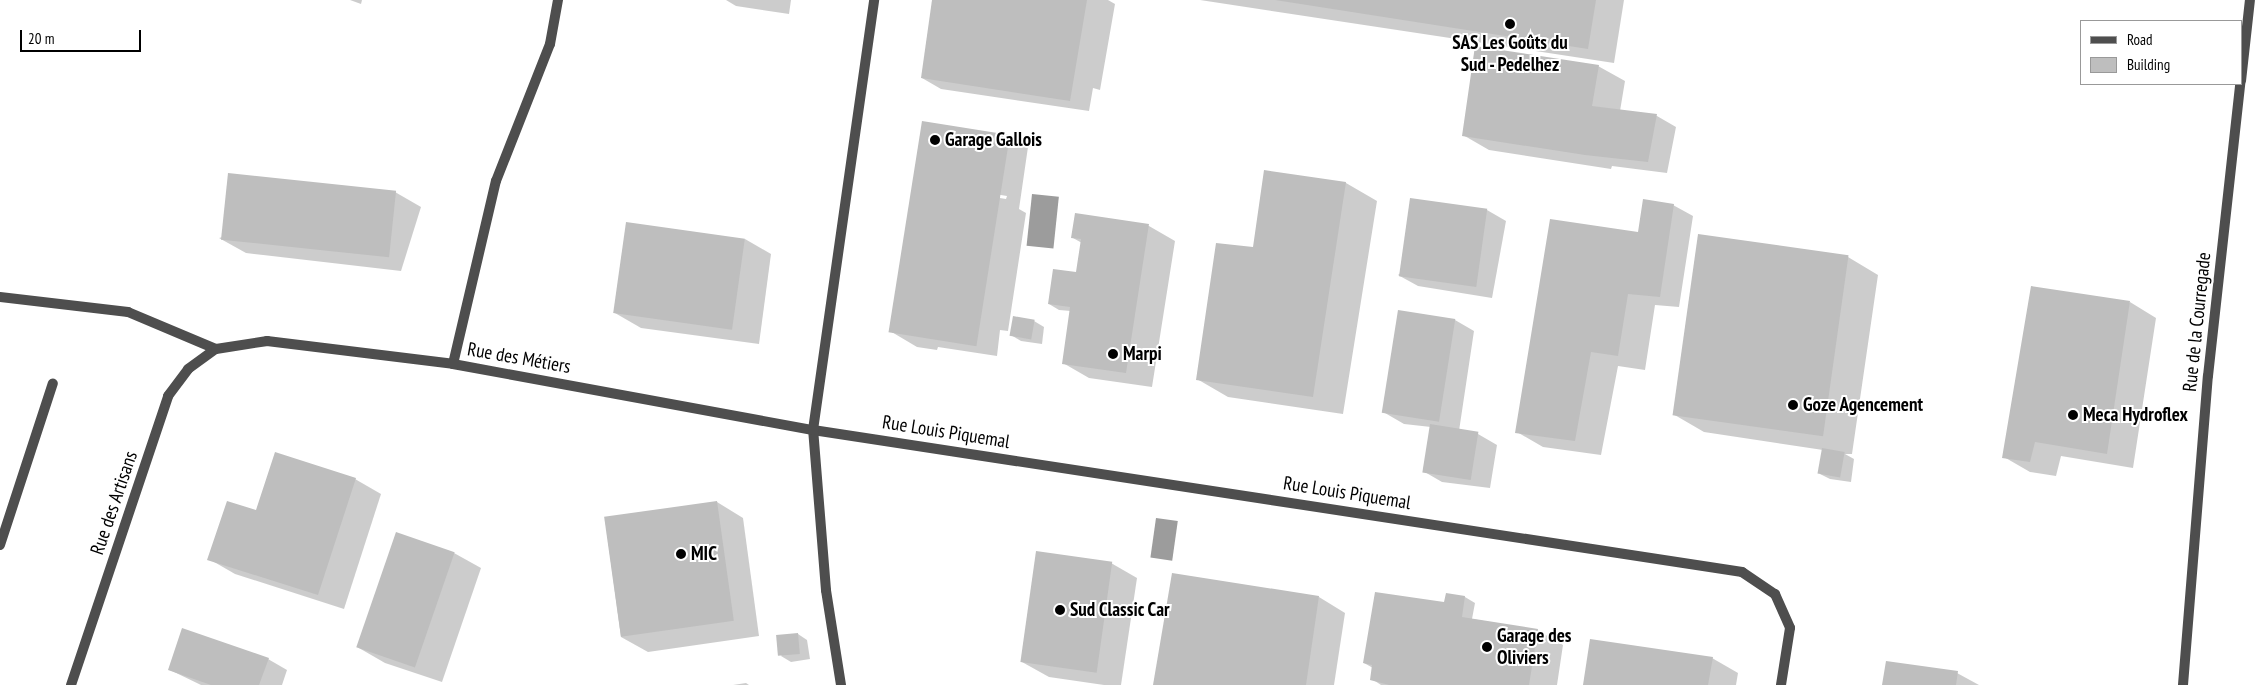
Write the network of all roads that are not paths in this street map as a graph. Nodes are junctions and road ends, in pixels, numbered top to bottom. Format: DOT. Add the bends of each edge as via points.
graph roads {
  1 [pos="558,0"];
  2 [pos="874,0"];
  3 [pos="2250,0"];
  4 [pos="2242,73"];
  5 [pos="2241,85"];
  6 [pos="0,297"];
  7 [pos="216,349"];
  8 [pos="453,364"];
  9 [pos="53,383"];
  10 [pos="813,430"];
  11 [pos="0,545"];
  12 [pos="72,685"];
  13 [pos="841,685"];
  14 [pos="1781,685"];
  15 [pos="2183,685"];
  1 -- 8 [label="street" via="550,44 496,181"];
  2 -- 10 [label="street"];
  3 -- 4 [label="street, Rue de la Courregade"];
  5 -- 15 [label="street, Rue de la Courregade" via="2208,376"];
  6 -- 7 [label="street" via="128,312"];
  7 -- 8 [label="street, Rue des Métiers" via="266,341"];
  7 -- 12 [label="street, Rue des Artisans" via="188,369 168,396"];
  8 -- 10 [label="street, Rue des Métiers"];
  9 -- 11 [label="street"];
  10 -- 13 [label="street" via="826,590"];
  10 -- 14 [label="street, Rue Louis Piquemal" via="1742,572 1775,594 1790,628"];
}
